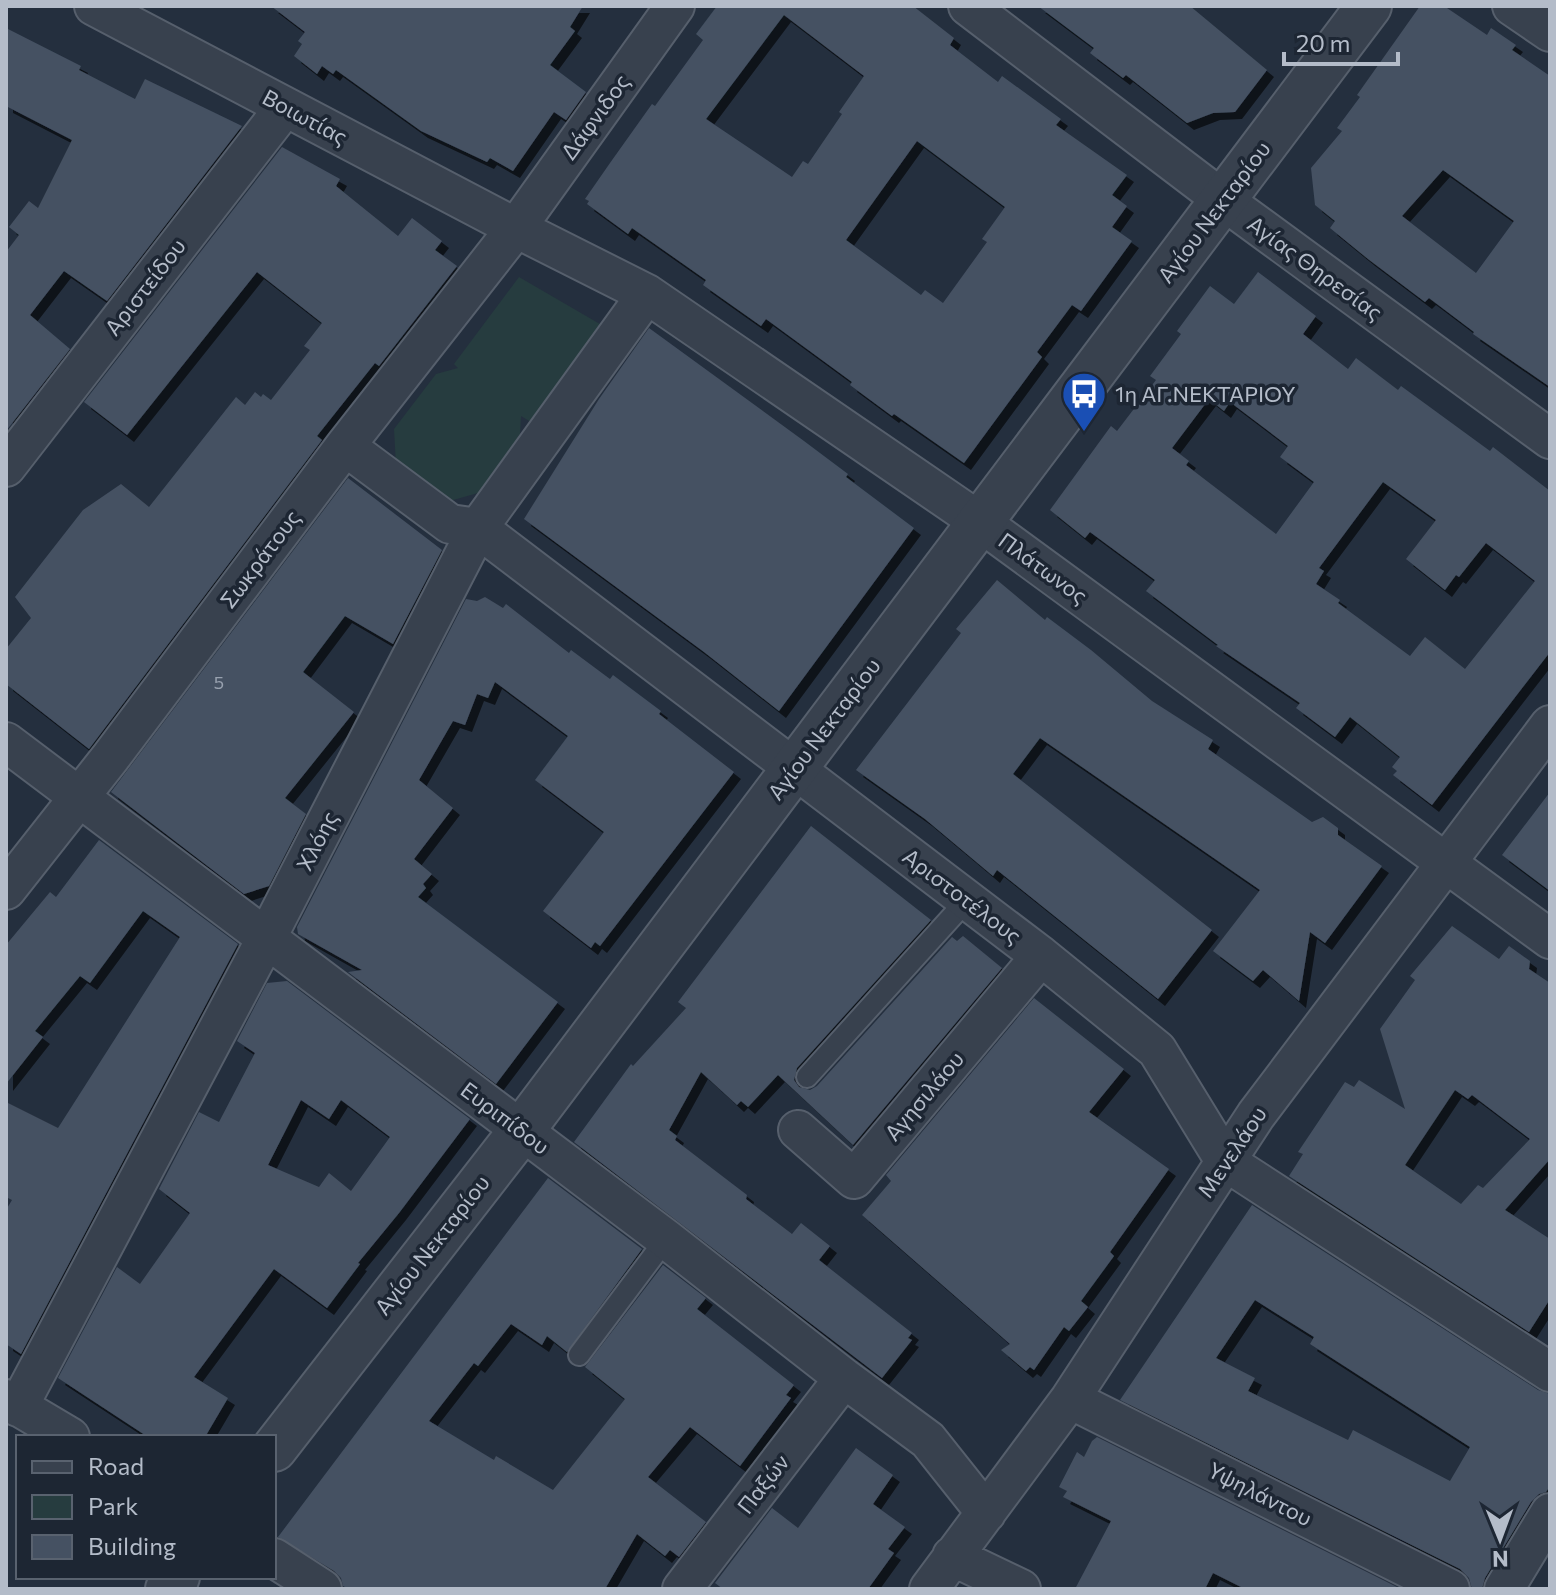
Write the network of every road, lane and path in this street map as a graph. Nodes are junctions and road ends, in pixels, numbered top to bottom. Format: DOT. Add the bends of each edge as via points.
graph roads {
  1 [pos="94,6"];
  2 [pos="675,6"];
  3 [pos="968,6"];
  4 [pos="1369,6"];
  5 [pos="1512,6"];
  6 [pos="1550,32"];
  7 [pos="285,107"];
  8 [pos="1223,200"];
  9 [pos="516,228"];
  10 [pos="647,294"];
  11 [pos="1550,439"];
  12 [pos="345,446"];
  13 [pos="6,467"];
  14 [pos="980,522"];
  15 [pos="478,528"];
  16 [pos="1550,725"];
  17 [pos="6,742"];
  18 [pos="794,769"];
  19 [pos="77,798"];
  20 [pos="1445,861"];
  21 [pos="6,890"];
  22 [pos="967,900"];
  23 [pos="266,939"];
  24 [pos="1550,939"];
  25 [pos="1041,956"];
  26 [pos="807,1077"];
  27 [pos="522,1130"];
  28 [pos="798,1130"];
  29 [pos="1225,1161"];
  30 [pos="666,1239"];
  31 [pos="579,1355"];
  32 [pos="1550,1372"];
  33 [pos="844,1378"];
  34 [pos="1070,1399"];
  35 [pos="12,1403"];
  36 [pos="67,1435"];
  37 [pos="276,1446"];
  38 [pos="986,1513"];
  39 [pos="1550,1513"];
  40 [pos="952,1556"];
  41 [pos="276,1559"];
  42 [pos="322,1589"];
  43 [pos="682,1589"];
  44 [pos="929,1589"];
  45 [pos="1021,1589"];
  46 [pos="1450,1589"];
  47 [pos="1504,1589"];
  1 -- 7 [label="street, Βοιωτίας"];
  2 -- 9 [label="street, Δάφνιδος"];
  3 -- 8 [label="street, Αγίας Θηρεσίας"];
  4 -- 8 [label="street, Αγίου Νεκταρίου"];
  5 -- 6 [label="street"];
  7 -- 9 [label="street, Βοιωτίας"];
  7 -- 13 [label="street, Αριστείδου"];
  8 -- 11 [label="street, Αγίας Θηρεσίας"];
  8 -- 14 [label="street, Αγίου Νεκταρίου"];
  9 -- 10 [label="street, Πλάτωνος"];
  9 -- 12 [label="street, Σωκράτους"];
  10 -- 14 [label="street, Πλάτωνος"];
  10 -- 15 [label="street, Χλόης"];
  12 -- 15 [label="street, Αριστοτέλους" via="450,524"];
  12 -- 19 [label="street, Σωκράτους"];
  14 -- 18 [label="street, Αγίου Νεκταρίου"];
  14 -- 20 [label="street, Πλάτωνος"];
  15 -- 18 [label="street, Αριστοτέλους"];
  15 -- 23 [label="street, Χλόης"];
  16 -- 20 [label="street, Μενελάου"];
  17 -- 19 [label="street, Ευριπίδου"];
  18 -- 22 [label="street, Αριστοτέλους"];
  18 -- 27 [label="street, Αγίου Νεκταρίου"];
  19 -- 21 [label="street, Σωκράτους"];
  19 -- 23 [label="street, Ευριπίδου"];
  20 -- 24 [label="street, Πλάτωνος"];
  20 -- 29 [label="street, Μενελάου"];
  22 -- 25 [label="street, Αριστοτέλους"];
  22 -- 26 [label="lane"];
  23 -- 27 [label="street, Ευριπίδου"];
  23 -- 35 [label="street, Χλόης"];
  25 -- 28 [label="street, Αγησιλάου" via="854,1179"];
  25 -- 29 [label="street, Αριστοτέλους" via="1157,1050"];
  27 -- 30 [label="street, Ευριπίδου"];
  27 -- 37 [label="street, Αγίου Νεκταρίου"];
  29 -- 32 [label="street, Αριστοτέλους"];
  29 -- 34 [label="street, Μενελάου"];
  30 -- 31 [label="lane"];
  30 -- 33 [label="street, Ευριπίδου"];
  33 -- 38 [label="street, Ευριπίδου" via="928,1440"];
  33 -- 43 [label="street, Παξών"];
  34 -- 38 [label="street, Μενελάου"];
  34 -- 46 [label="street, Υψηλάντου"];
  35 -- 36 [label="street"];
  38 -- 40 [label="street, Μενελάου"];
  39 -- 47 [label="street"];
  40 -- 44 [label="street, Μενελάου"];
  40 -- 45 [label="street"];
  41 -- 42 [label="street"];
}
